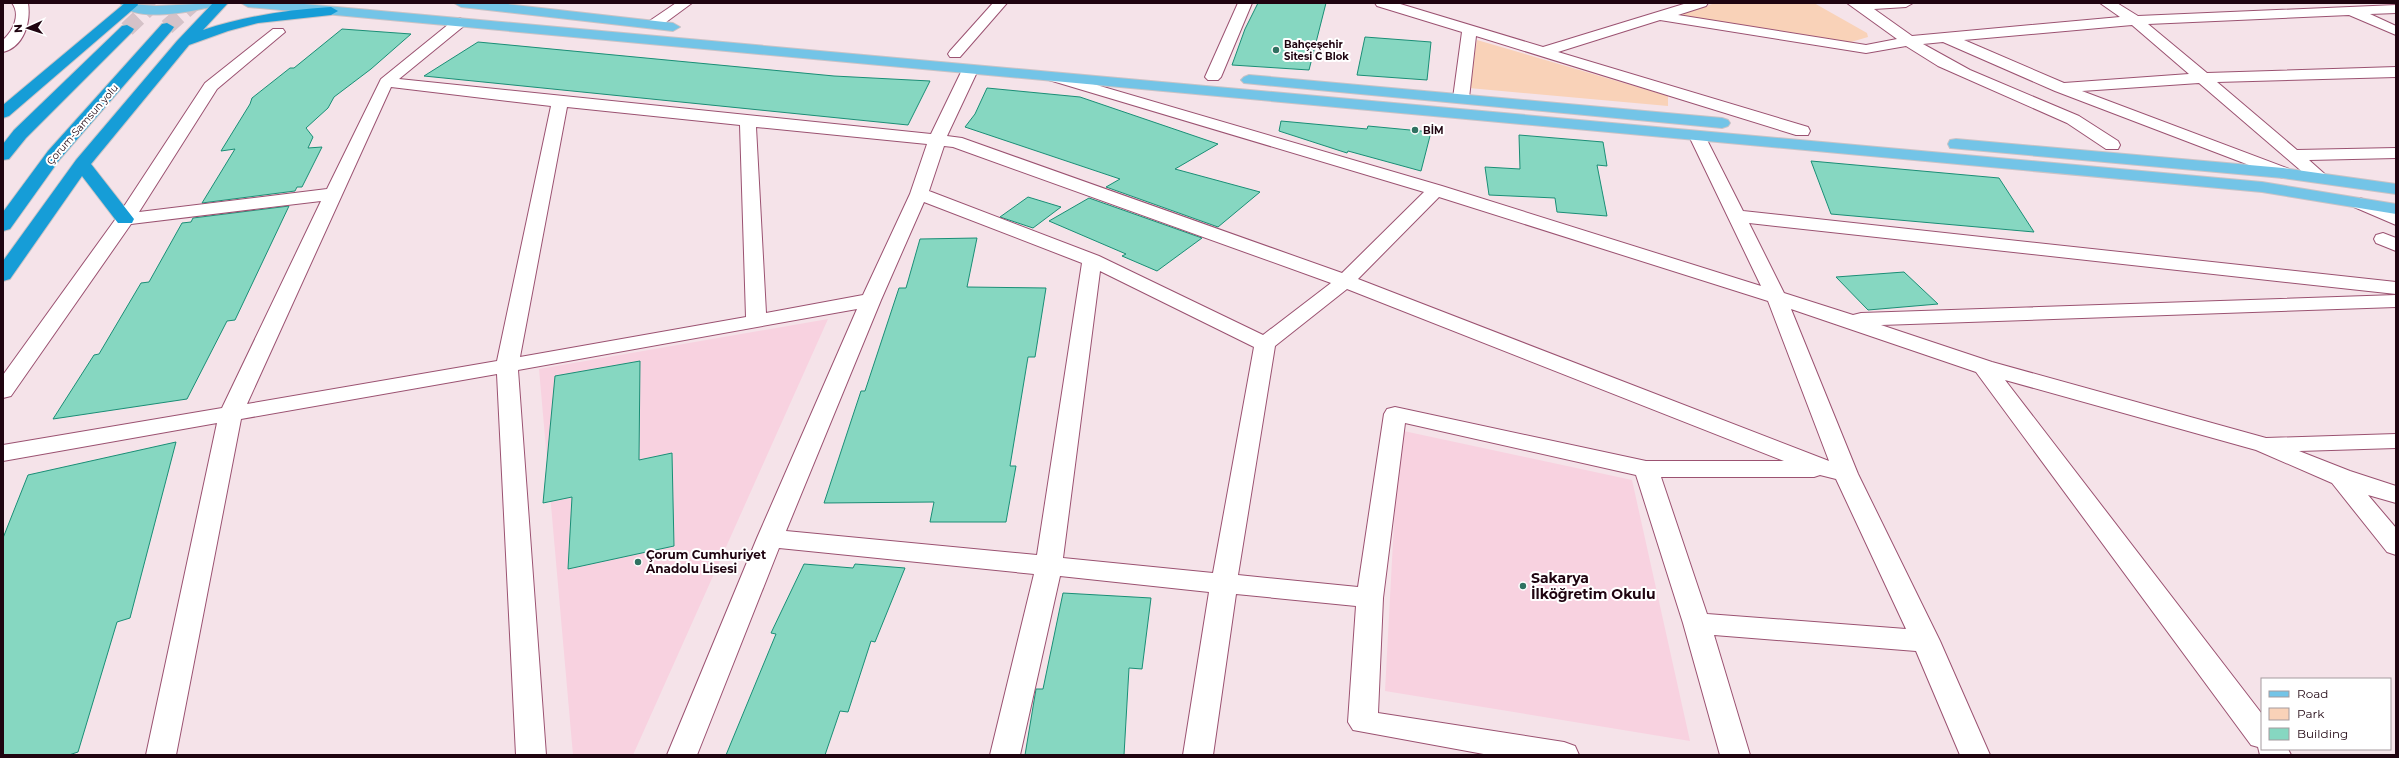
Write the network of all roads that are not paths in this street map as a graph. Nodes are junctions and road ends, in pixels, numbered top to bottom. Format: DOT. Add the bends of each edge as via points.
graph roads {
  1 [pos="19,3"];
  2 [pos="210,3"];
  3 [pos="221,3"];
  4 [pos="248,3"];
  5 [pos="685,3"];
  6 [pos="1000,3"];
  7 [pos="1245,3"];
  8 [pos="1382,3"];
  9 [pos="1701,3"];
  10 [pos="1906,3"];
  11 [pos="2107,3"];
  12 [pos="128,4"];
  13 [pos="480,4"];
  14 [pos="1857,4"];
  15 [pos="2396,9"];
  16 [pos="331,11"];
  17 [pos="2350,11"];
  18 [pos="460,12"];
  19 [pos="1661,16"];
  20 [pos="2136,20"];
  21 [pos="654,25"];
  22 [pos="167,28"];
  23 [pos="126,29"];
  24 [pos="1469,31"];
  25 [pos="2396,31"];
  26 [pos="278,32"];
  27 [pos="1944,37"];
  28 [pos="1909,40"];
  29 [pos="182,44"];
  30 [pos="3,48"];
  31 [pos="1543,52"];
  32 [pos="969,60"];
  33 [pos="944,68"];
  34 [pos="2396,72"];
  35 [pos="1054,77"];
  36 [pos="1213,77"];
  37 [pos="2202,78"];
  38 [pos="386,82"];
  39 [pos="2061,88"];
  40 [pos="1461,98"];
  41 [pos="560,102"];
  42 [pos="3,112"];
  43 [pos="748,121"];
  44 [pos="1802,131"];
  45 [pos="1697,136"];
  46 [pos="937,140"];
  47 [pos="2112,145"];
  48 [pos="2396,153"];
  49 [pos="3,155"];
  50 [pos="2292,155"];
  51 [pos="82,164"];
  52 [pos="2283,173"];
  53 [pos="2319,177"];
  54 [pos="2396,189"];
  55 [pos="1436,190"];
  56 [pos="334,194"];
  57 [pos="919,194"];
  58 [pos="2360,203"];
  59 [pos="2396,209"];
  60 [pos="1735,216"];
  61 [pos="126,219"];
  62 [pos="2396,219"];
  63 [pos="3,225"];
  64 [pos="1092,260"];
  65 [pos="3,275"];
  66 [pos="1345,281"];
  67 [pos="2396,288"];
  68 [pos="1777,299"];
  69 [pos="871,300"];
  70 [pos="2396,302"];
  71 [pos="1848,320"];
  72 [pos="756,321"];
  73 [pos="1266,344"];
  74 [pos="507,366"];
  75 [pos="1984,367"];
  76 [pos="3,390"];
  77 [pos="231,413"];
  78 [pos="2396,441"];
  79 [pos="2264,445"];
  80 [pos="3,453"];
  81 [pos="1646,469"];
  82 [pos="1837,472"];
  83 [pos="2341,477"];
  84 [pos="2396,495"];
  85 [pos="770,538"];
  86 [pos="2396,546"];
  87 [pos="1049,565"];
  88 [pos="1224,583"];
  89 [pos="1370,598"];
  90 [pos="1697,624"];
  91 [pos="1926,641"];
  92 [pos="2261,735"];
  93 [pos="161,755"];
  94 [pos="531,755"];
  95 [pos="682,755"];
  96 [pos="1005,755"];
  97 [pos="1198,755"];
  98 [pos="1564,755"];
  99 [pos="1735,755"];
  100 [pos="1975,755"];
  1 -- 30 [label="street" via="24,19 14,38"];
  2 -- 12 [label="main road" via="170,9 147,9"];
  3 -- 29 [label="highway"];
  4 -- 16 [label="main road"];
  5 -- 21 [label="street"];
  6 -- 32 [label="street"];
  7 -- 36 [label="street"];
  8 -- 24 [label="street"];
  9 -- 19 [label="street"];
  10 -- 14 [label="street"];
  11 -- 20 [label="street"];
  12 -- 42 [label="highway"];
  13 -- 18 [label="main road"];
  13 -- 21 [label="main road"];
  14 -- 28 [label="street"];
  15 -- 17 [label="street"];
  16 -- 18 [label="main road"];
  16 -- 29 [label="highway" via="294,13 238,22"];
  17 -- 20 [label="street"];
  17 -- 25 [label="street"];
  18 -- 33 [label="main road"];
  18 -- 38 [label="street"];
  19 -- 28 [label="street" via="1866,49"];
  19 -- 31 [label="street"];
  20 -- 27 [label="street"];
  20 -- 37 [label="street"];
  21 -- 32 [label="main road"];
  22 -- 63 [label="highway, Çorum-Samsun yolu" via="54,155"];
  23 -- 49 [label="highway" via="20,134"];
  24 -- 31 [label="street"];
  24 -- 40 [label="street"];
  26 -- 61 [label="street" via="211,86"];
  27 -- 28 [label="street"];
  27 -- 39 [label="street"];
  28 -- 47 [label="street" via="1945,64 2070,116"];
  29 -- 51 [label="highway"];
  31 -- 44 [label="street"];
  32 -- 33 [label="main road"];
  32 -- 33 [label="main road"];
  32 -- 35 [label="main road"];
  32 -- 36 [label="main road"];
  32 -- 46 [label="street"];
  34 -- 37 [label="street"];
  35 -- 45 [label="main road"];
  35 -- 55 [label="street"];
  36 -- 40 [label="main road"];
  37 -- 39 [label="street"];
  37 -- 50 [label="street"];
  38 -- 41 [label="street"];
  38 -- 56 [label="street"];
  39 -- 52 [label="street"];
  40 -- 44 [label="main road"];
  41 -- 43 [label="street"];
  41 -- 74 [label="street"];
  43 -- 46 [label="street"];
  43 -- 72 [label="street"];
  44 -- 52 [label="main road"];
  45 -- 58 [label="main road" via="2254,187"];
  45 -- 60 [label="street"];
  46 -- 57 [label="street"];
  46 -- 66 [label="street" via="956,142"];
  48 -- 50 [label="street"];
  50 -- 53 [label="street"];
  51 -- 61 [label="highway"];
  51 -- 65 [label="highway"];
  52 -- 53 [label="main road"];
  53 -- 54 [label="main road"];
  55 -- 66 [label="street"];
  55 -- 68 [label="street"];
  56 -- 61 [label="street"];
  56 -- 77 [label="street"];
  57 -- 64 [label="street"];
  57 -- 69 [label="street"];
  58 -- 59 [label="main road"];
  58 -- 62 [label="street"];
  60 -- 67 [label="street"];
  60 -- 68 [label="street"];
  61 -- 76 [label="street"];
  64 -- 73 [label="street"];
  64 -- 87 [label="street"];
  66 -- 73 [label="street"];
  66 -- 82 [label="street"];
  68 -- 71 [label="street"];
  68 -- 82 [label="street"];
  69 -- 72 [label="street"];
  69 -- 85 [label="street"];
  70 -- 71 [label="street"];
  71 -- 75 [label="street"];
  72 -- 74 [label="street"];
  73 -- 88 [label="street"];
  74 -- 77 [label="street"];
  74 -- 94 [label="street"];
  75 -- 79 [label="street"];
  75 -- 92 [label="street"];
  77 -- 80 [label="street"];
  77 -- 93 [label="street"];
  78 -- 79 [label="street"];
  79 -- 83 [label="street"];
  81 -- 82 [label="street"];
  81 -- 89 [label="street" via="1395,414"];
  81 -- 90 [label="street"];
  82 -- 91 [label="street"];
  83 -- 84 [label="street"];
  83 -- 86 [label="street"];
  85 -- 87 [label="street"];
  85 -- 95 [label="street"];
  87 -- 88 [label="street"];
  87 -- 96 [label="street"];
  88 -- 89 [label="street"];
  88 -- 97 [label="street"];
  89 -- 98 [label="street" via="1363,722"];
  90 -- 91 [label="street"];
  90 -- 99 [label="street"];
  91 -- 100 [label="street"];
}
